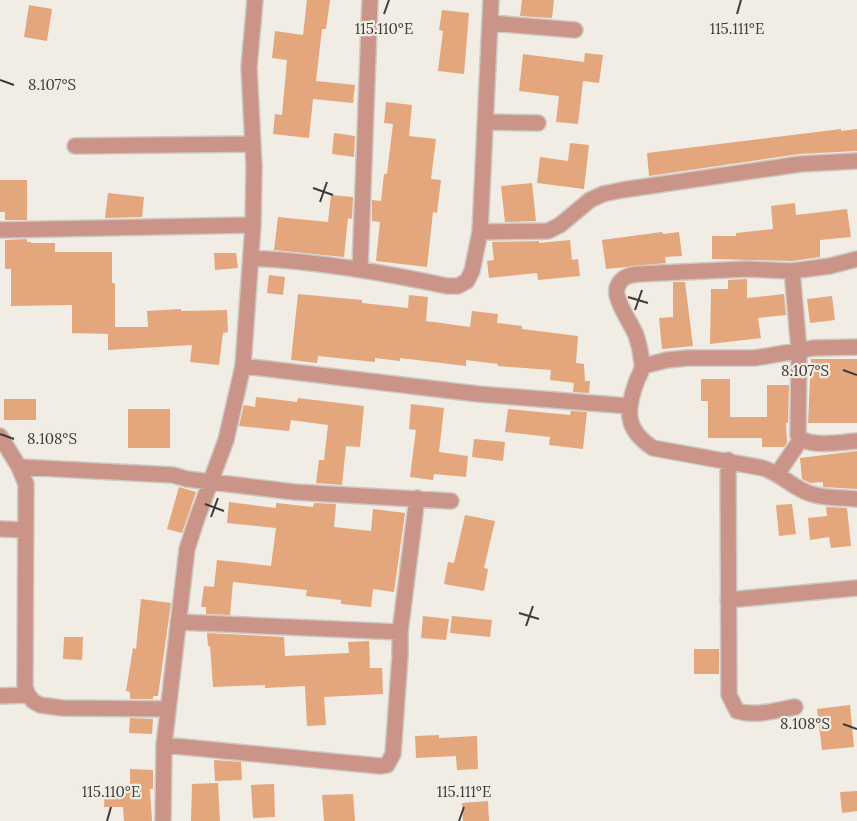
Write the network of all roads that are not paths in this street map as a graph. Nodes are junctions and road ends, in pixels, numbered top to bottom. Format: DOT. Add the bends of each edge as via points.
graph roads {
  1 [pos="255,0"];
  2 [pos="370,0"];
  3 [pos="491,0"];
  4 [pos="491,23"];
  5 [pos="575,30"];
  6 [pos="486,122"];
  7 [pos="538,123"];
  8 [pos="252,144"];
  9 [pos="75,146"];
  10 [pos="857,161"];
  11 [pos="253,225"];
  12 [pos="0,230"];
  13 [pos="480,232"];
  14 [pos="251,258"];
  15 [pos="857,259"];
  16 [pos="360,269"];
  17 [pos="792,271"];
  18 [pos="857,347"];
  19 [pos="799,350"];
  20 [pos="243,366"];
  21 [pos="643,366"];
  22 [pos="629,406"];
  23 [pos="0,436"];
  24 [pos="801,440"];
  25 [pos="857,441"];
  26 [pos="728,460"];
  27 [pos="19,467"];
  28 [pos="778,473"];
  29 [pos="210,482"];
  30 [pos="417,498"];
  31 [pos="857,499"];
  32 [pos="451,501"];
  33 [pos="0,529"];
  34 [pos="26,530"];
  35 [pos="857,588"];
  36 [pos="728,600"];
  37 [pos="178,622"];
  38 [pos="400,632"];
  39 [pos="28,695"];
  40 [pos="0,696"];
  41 [pos="795,706"];
  42 [pos="168,709"];
  43 [pos="164,745"];
  44 [pos="163,821"];
  1 -- 8 [label="street" via="249,67"];
  2 -- 16 [label="street"];
  3 -- 4 [label="street"];
  4 -- 5 [label="street"];
  4 -- 6 [label="street"];
  6 -- 7 [label="street"];
  6 -- 13 [label="street"];
  8 -- 9 [label="street"];
  8 -- 11 [label="street"];
  10 -- 13 [label="street" via="800,164 622,190 590,200 548,231"];
  11 -- 12 [label="street"];
  11 -- 14 [label="street"];
  13 -- 16 [label="street" via="472,271 467,281 458,286"];
  14 -- 16 [label="street"];
  14 -- 20 [label="street"];
  15 -- 17 [label="street"];
  17 -- 19 [label="street"];
  17 -- 21 [label="street" via="747,269 627,276 617,286 616,294 637,337"];
  18 -- 19 [label="street"];
  19 -- 21 [label="street" via="770,357 687,358"];
  19 -- 24 [label="street"];
  20 -- 22 [label="street" via="478,394"];
  20 -- 29 [label="street" via="226,440"];
  21 -- 22 [label="street"];
  22 -- 26 [label="street" via="630,424 653,448"];
  23 -- 27 [label="street"];
  24 -- 25 [label="street"];
  24 -- 28 [label="street"];
  26 -- 28 [label="street"];
  26 -- 36 [label="street"];
  27 -- 29 [label="street" via="173,475"];
  27 -- 34 [label="street" via="26,484"];
  28 -- 31 [label="street" via="801,490 818,496"];
  29 -- 30 [label="street" via="294,492"];
  29 -- 37 [label="street" via="187,549"];
  30 -- 32 [label="street"];
  30 -- 38 [label="street"];
  33 -- 34 [label="street"];
  34 -- 39 [label="street"];
  35 -- 36 [label="street"];
  36 -- 41 [label="street" via="732,704 745,714"];
  37 -- 38 [label="street"];
  37 -- 42 [label="street"];
  38 -- 43 [label="street" via="393,754 387,765"];
  39 -- 40 [label="street"];
  39 -- 42 [label="street" via="40,705 62,708"];
  42 -- 43 [label="street"];
  43 -- 44 [label="street"];
}
